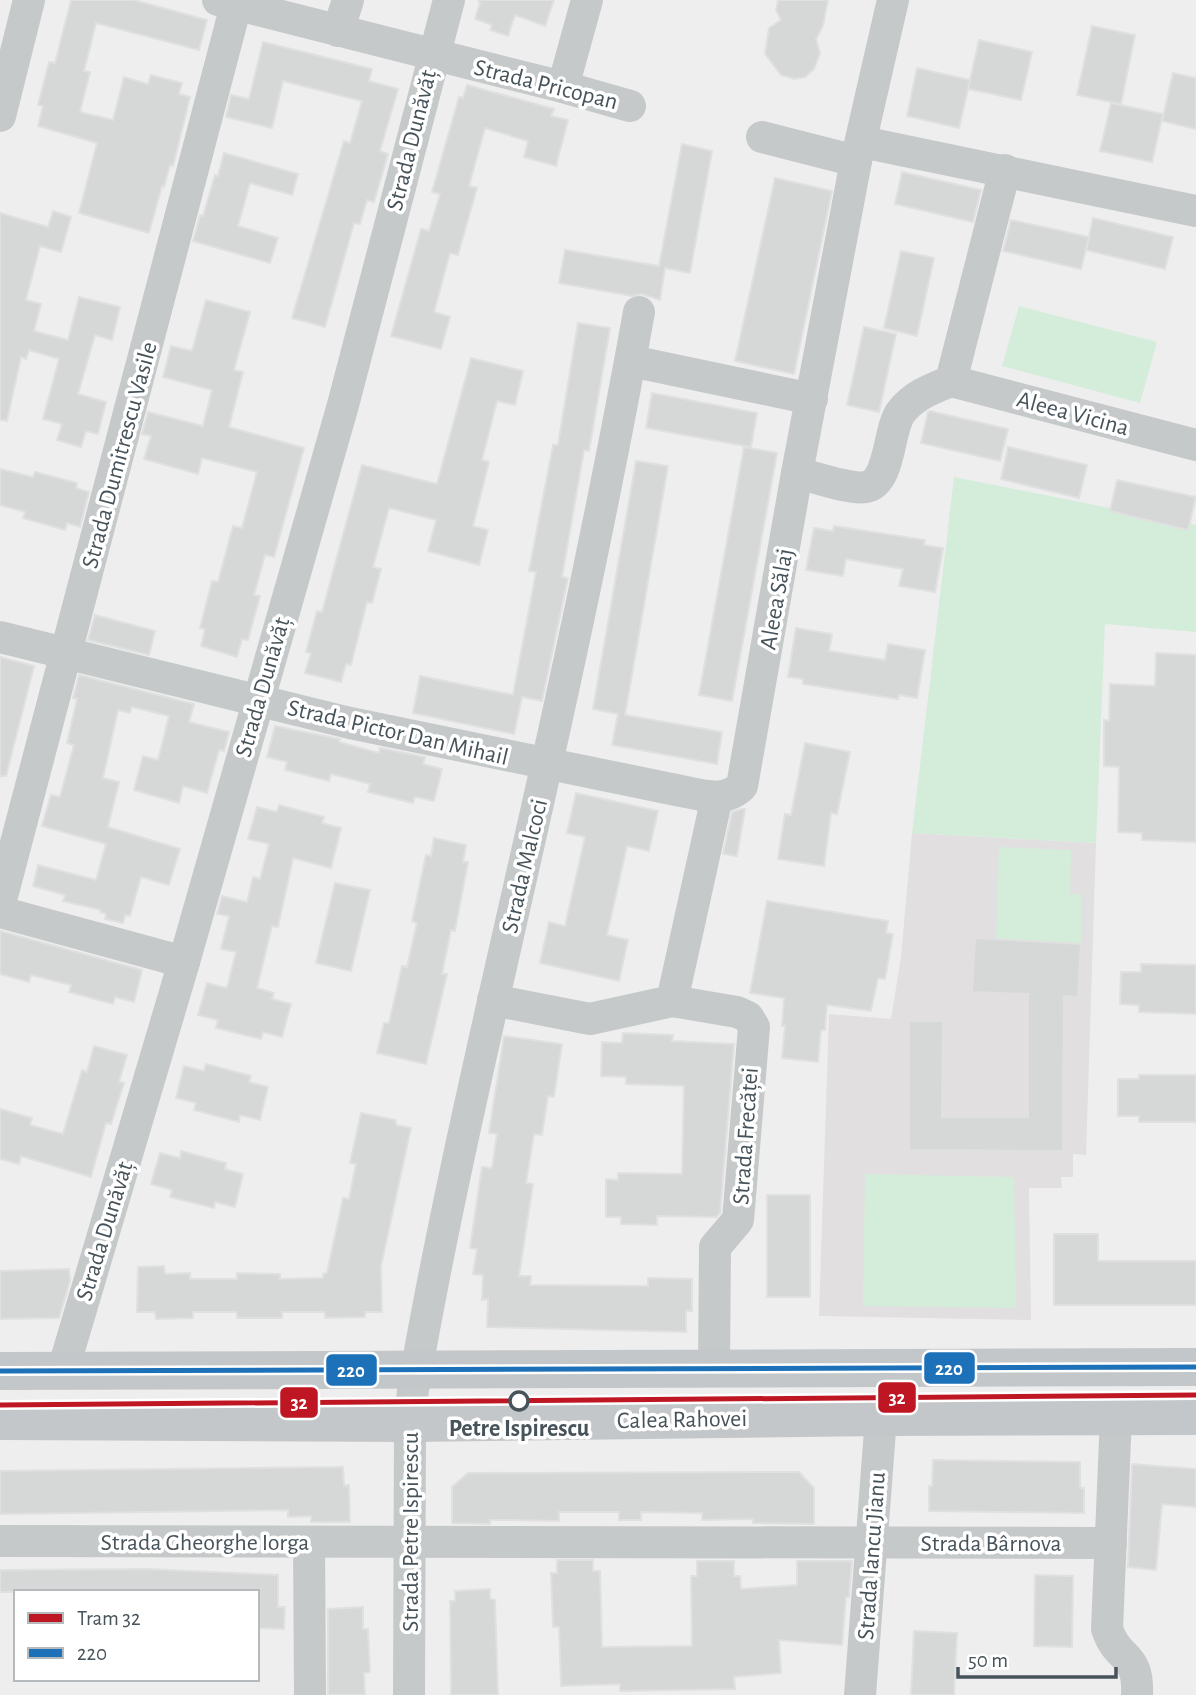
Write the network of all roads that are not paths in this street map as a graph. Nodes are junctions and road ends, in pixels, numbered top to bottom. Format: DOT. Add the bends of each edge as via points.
graph roads {
  1 [pos="29,0"];
  2 [pos="348,0"];
  3 [pos="449,0"];
  4 [pos="587,0"];
  5 [pos="892,0"];
  6 [pos="227,2"];
  7 [pos="338,31"];
  8 [pos="433,56"];
  9 [pos="563,87"];
  10 [pos="630,106"];
  11 [pos="0,116"];
  12 [pos="762,137"];
  13 [pos="859,151"];
  14 [pos="1005,170"];
  15 [pos="1196,211"];
  16 [pos="639,312"];
  17 [pos="631,361"];
  18 [pos="951,381"];
  19 [pos="811,399"];
  20 [pos="1196,445"];
  21 [pos="797,473"];
  22 [pos="0,636"];
  23 [pos="67,652"];
  24 [pos="257,701"];
  25 [pos="547,765"];
  26 [pos="717,797"];
  27 [pos="0,904"];
  28 [pos="0,912"];
  29 [pos="184,961"];
  30 [pos="493,1000"];
  31 [pos="672,1001"];
  32 [pos="1196,1367"];
  33 [pos="715,1369"];
  34 [pos="63,1370"];
  35 [pos="416,1370"];
  36 [pos="0,1371"];
  37 [pos="1116,1416"];
  38 [pos="1196,1416"];
  39 [pos="881,1417"];
  40 [pos="0,1421"];
  41 [pos="410,1423"];
  42 [pos="0,1541"];
  43 [pos="309,1543"];
  44 [pos="410,1543"];
  45 [pos="872,1543"];
  46 [pos="1111,1543"];
  47 [pos="310,1695"];
  48 [pos="409,1695"];
  49 [pos="860,1695"];
  50 [pos="1136,1695"];
  1 -- 11 [label="street"];
  2 -- 7 [label="street"];
  3 -- 8 [label="street, Strada Dunăvăț"];
  4 -- 9 [label="street"];
  5 -- 13 [label="street, Aleea Sălaj"];
  6 -- 7 [label="street, Strada Pricopan"];
  6 -- 23 [label="street, Strada Dumitrescu Vasile"];
  7 -- 8 [label="street, Strada Pricopan"];
  8 -- 9 [label="street, Strada Pricopan"];
  8 -- 24 [label="street, Strada Dunăvăț" via="343,405"];
  9 -- 10 [label="street, Strada Pricopan"];
  12 -- 13 [label="street"];
  13 -- 14 [label="street"];
  13 -- 19 [label="street, Aleea Sălaj"];
  14 -- 15 [label="street"];
  14 -- 18 [label="street"];
  16 -- 17 [label="street, Strada Malcoci"];
  17 -- 19 [label="street"];
  17 -- 25 [label="street, Strada Malcoci"];
  18 -- 20 [label="street, Aleea Vicina"];
  18 -- 21 [label="street" via="918,395 900,413 885,468 868,487"];
  19 -- 21 [label="street, Aleea Sălaj"];
  21 -- 26 [label="street, Aleea Sălaj" via="742,786 734,794"];
  22 -- 23 [label="street, Strada Pictor Dan Mihail"];
  23 -- 24 [label="street, Strada Pictor Dan Mihail"];
  23 -- 27 [label="street, Strada Dumitrescu Vasile"];
  24 -- 25 [label="street, Strada Pictor Dan Mihail"];
  24 -- 29 [label="street, Strada Dunăvăț"];
  25 -- 26 [label="street, Strada Pictor Dan Mihail"];
  25 -- 30 [label="street, Strada Malcoci"];
  26 -- 31 [label="street"];
  28 -- 29 [label="street"];
  29 -- 34 [label="street, Strada Dunăvăț"];
  30 -- 31 [label="street" via="590,1019"];
  30 -- 35 [label="street, Strada Malcoci"];
  31 -- 33 [label="street, Strada Frecăței" via="737,1012 748,1017 754,1027 738,1220 715,1247"];
  32 -- 33 [label="main road, Calea Rahovei"];
  33 -- 35 [label="main road, Calea Rahovei"];
  34 -- 35 [label="main road, Calea Rahovei"];
  34 -- 36 [label="main road, Calea Rahovei"];
  35 -- 41 [label="street, Strada Petre Ispirescu"];
  37 -- 38 [label="main road, Calea Rahovei"];
  37 -- 39 [label="main road, Calea Rahovei"];
  37 -- 46 [label="street"];
  39 -- 41 [label="main road, Calea Rahovei"];
  39 -- 45 [label="street, Strada Iancu Jianu"];
  40 -- 41 [label="main road, Calea Rahovei"];
  41 -- 44 [label="street, Strada Petre Ispirescu"];
  42 -- 43 [label="street, Strada Gheorghe Iorga"];
  43 -- 44 [label="street, Strada Gheorghe Iorga"];
  43 -- 47 [label="street"];
  44 -- 45 [label="street"];
  44 -- 48 [label="street, Strada Petre Ispirescu"];
  45 -- 46 [label="street, Strada Bârnova"];
  45 -- 49 [label="street, Strada Iancu Jianu"];
  46 -- 50 [label="street" via="1107,1629 1117,1649 1133,1663"];
}
